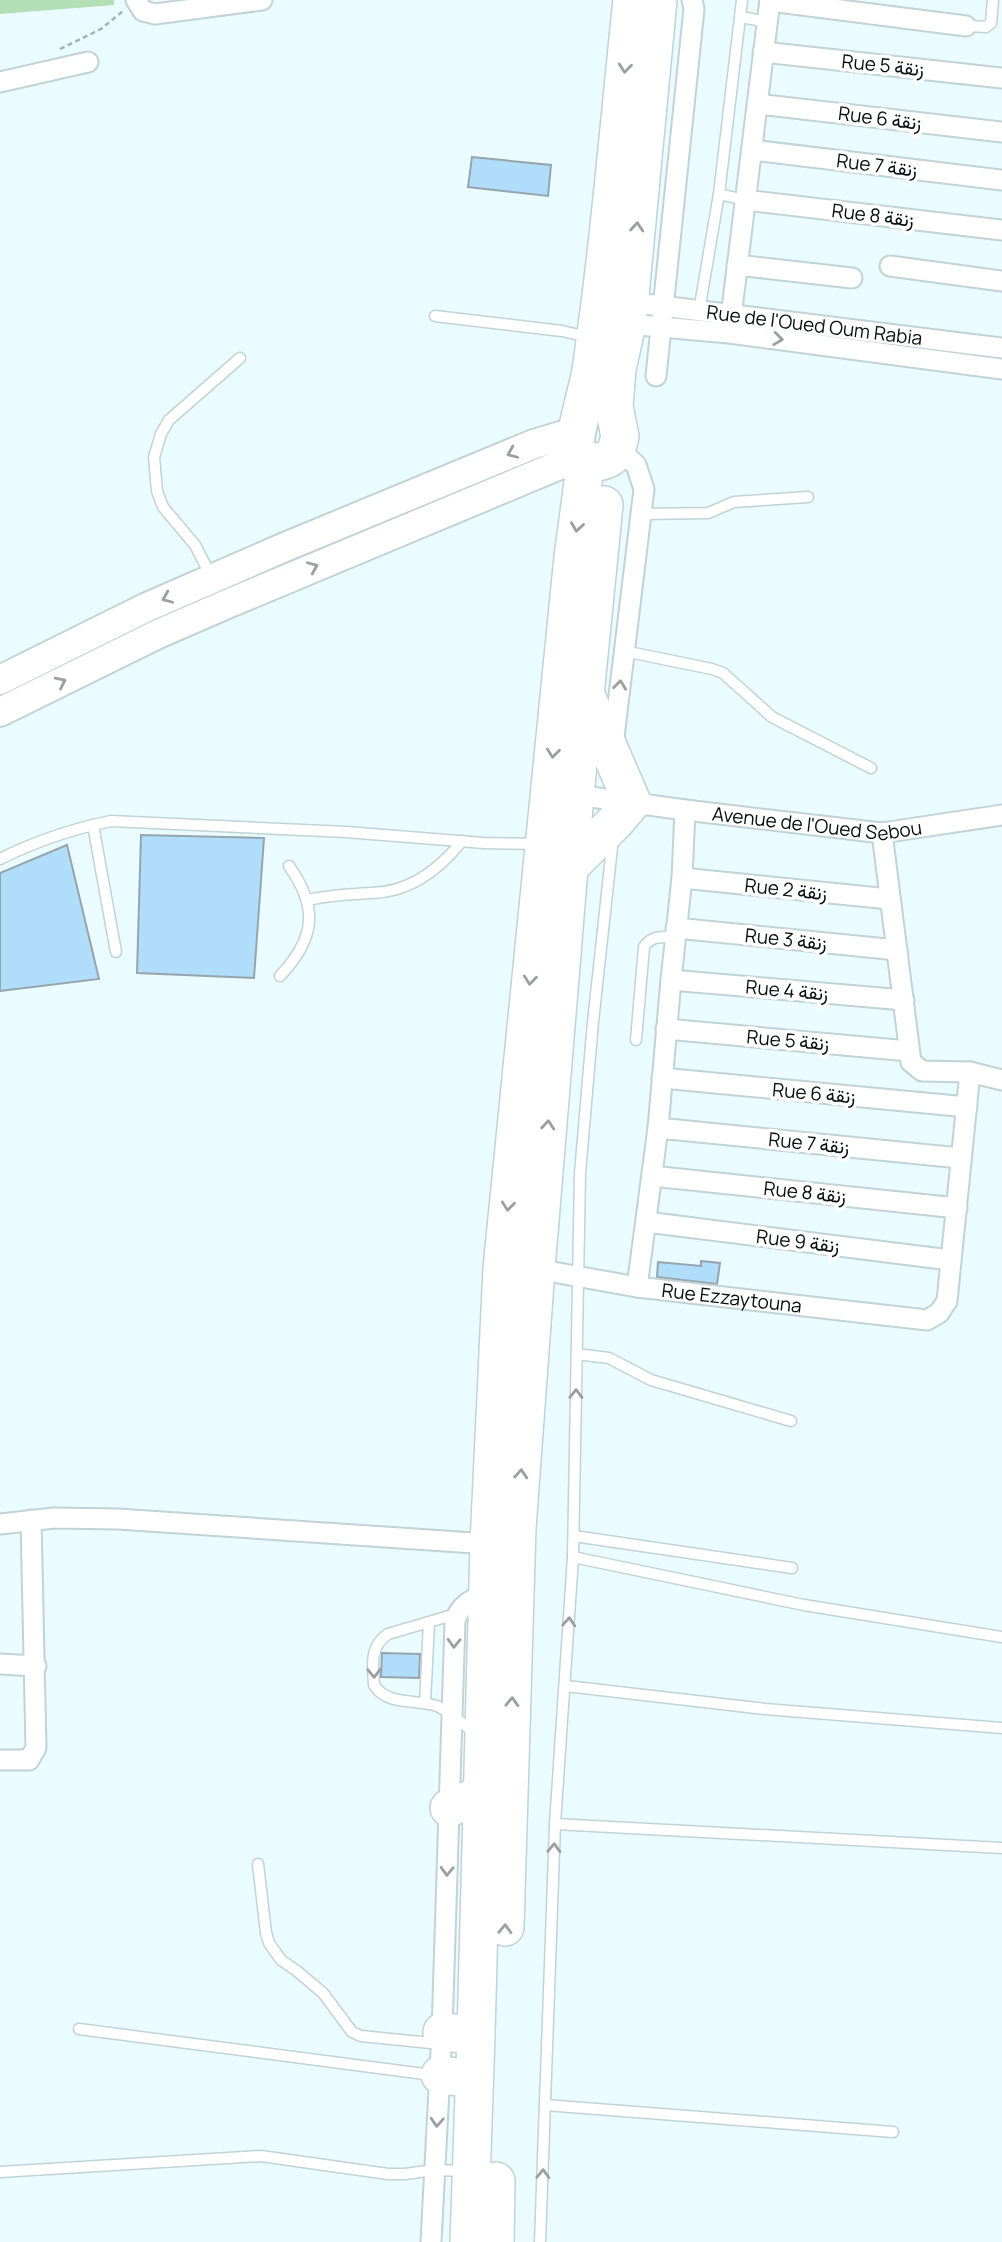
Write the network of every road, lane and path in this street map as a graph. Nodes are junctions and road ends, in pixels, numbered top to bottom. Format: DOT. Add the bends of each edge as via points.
graph roads {
  1 [pos="262,0"];
  2 [pos="632,0"];
  3 [pos="658,0"];
  4 [pos="692,0"];
  5 [pos="743,0"];
  6 [pos="770,0"];
  7 [pos="993,0"];
  8 [pos="136,1"];
  9 [pos="741,18"];
  10 [pos="767,22"];
  11 [pos="966,26"];
  12 [pos="60,49"];
  13 [pos="763,52"];
  14 [pos="88,62"];
  15 [pos="1002,78"];
  16 [pos="0,82"];
  17 [pos="758,104"];
  18 [pos="1002,132"];
  19 [pos="752,150"];
  20 [pos="1002,180"];
  21 [pos="719,194"];
  22 [pos="745,200"];
  23 [pos="1002,230"];
  24 [pos="737,265"];
  25 [pos="890,266"];
  26 [pos="852,278"];
  27 [pos="1002,281"];
  28 [pos="700,309"];
  29 [pos="630,312"];
  30 [pos="435,316"];
  31 [pos="730,323"];
  32 [pos="696,329"];
  33 [pos="1002,348"];
  34 [pos="240,358"];
  35 [pos="1002,369"];
  36 [pos="656,376"];
  37 [pos="594,451"];
  38 [pos="808,497"];
  39 [pos="641,514"];
  40 [pos="268,554"];
  41 [pos="279,582"];
  42 [pos="220,591"];
  43 [pos="624,651"];
  44 [pos="0,680"];
  45 [pos="585,692"];
  46 [pos="1,709"];
  47 [pos="612,752"];
  48 [pos="871,768"];
  49 [pos="562,793"];
  50 [pos="685,810"];
  51 [pos="623,812"];
  52 [pos="1002,815"];
  53 [pos="93,825"];
  54 [pos="882,833"];
  55 [pos="462,841"];
  56 [pos="556,856"];
  57 [pos="0,859"];
  58 [pos="289,866"];
  59 [pos="682,878"];
  60 [pos="889,899"];
  61 [pos="308,900"];
  62 [pos="675,933"];
  63 [pos="897,950"];
  64 [pos="116,952"];
  65 [pos="280,976"];
  66 [pos="671,980"];
  67 [pos="904,1000"];
  68 [pos="666,1029"];
  69 [pos="636,1040"];
  70 [pos="909,1051"];
  71 [pos="970,1072"];
  72 [pos="662,1078"];
  73 [pos="1002,1080"];
  74 [pos="967,1107"];
  75 [pos="658,1128"];
  76 [pos="960,1158"];
  77 [pos="652,1176"];
  78 [pos="957,1208"];
  79 [pos="646,1222"];
  80 [pos="950,1261"];
  81 [pos="536,1269"];
  82 [pos="579,1277"];
  83 [pos="637,1287"];
  84 [pos="577,1354"];
  85 [pos="791,1421"];
  86 [pos="31,1520"];
  87 [pos="0,1524"];
  88 [pos="574,1536"];
  89 [pos="489,1544"];
  90 [pos="573,1557"];
  91 [pos="792,1568"];
  92 [pos="488,1592"];
  93 [pos="457,1614"];
  94 [pos="429,1622"];
  95 [pos="1002,1637"];
  96 [pos="0,1664"];
  97 [pos="36,1666"];
  98 [pos="566,1686"];
  99 [pos="425,1703"];
  100 [pos="452,1715"];
  101 [pos="1002,1728"];
  102 [pos="484,1741"];
  103 [pos="0,1760"];
  104 [pos="483,1794"];
  105 [pos="449,1808"];
  106 [pos="555,1824"];
  107 [pos="1002,1848"];
  108 [pos="258,1864"];
  109 [pos="79,2029"];
  110 [pos="455,2053"];
  111 [pos="545,2105"];
  112 [pos="892,2132"];
  113 [pos="435,2170"];
  114 [pos="472,2171"];
  115 [pos="0,2172"];
  116 [pos="431,2242"];
  117 [pos="469,2242"];
  118 [pos="495,2242"];
  119 [pos="540,2242"];
  1 -- 8 [label="street" via="155,14 144,11"];
  2 -- 29 [label="highway, one-way"];
  29 -- 3 [label="highway, one-way"];
  4 -- 29 [label="street" via="692,22"];
  5 -- 9 [label="lane"];
  6 -- 10 [label="street"];
  6 -- 11 [label="street"];
  7 -- 11 [label="lane" via="991,23"];
  8 -- 12 [label="path" via="101,29"];
  9 -- 10 [label="lane"];
  9 -- 21 [label="lane"];
  10 -- 13 [label="street"];
  13 -- 15 [label="street, Rue 5 زنقة"];
  13 -- 17 [label="street"];
  14 -- 16 [label="street"];
  17 -- 18 [label="street, Rue 6 زنقة"];
  17 -- 19 [label="street"];
  19 -- 20 [label="street, Rue 7 زنقة"];
  19 -- 22 [label="street"];
  21 -- 22 [label="lane"];
  21 -- 28 [label="lane"];
  22 -- 23 [label="street, Rue 8 زنقة"];
  22 -- 24 [label="street"];
  24 -- 26 [label="street"];
  24 -- 31 [label="street"];
  25 -- 27 [label="street"];
  28 -- 29 [label="street, Rue de l'Oued Oum Rabia"];
  28 -- 31 [label="street, Rue de l'Oued Oum Rabia"];
  28 -- 32 [label="lane"];
  29 -- 30 [label="lane" via="562,331"];
  29 -- 32 [label="street, Rue de l'Oued Oum Rabia"];
  29 -- 36 [label="street"];
  29 -- 37 [label="highway" via="614,406 620,438"];
  31 -- 32 [label="street, Rue de l'Oued Oum Rabia"];
  31 -- 33 [label="street, Rue de l'Oued Oum Rabia"];
  31 -- 35 [label="street, Rue de l'Oued Oum Rabia, one-way"];
  34 -- 42 [label="lane" via="169,420 154,457 156,491 163,507 195,545"];
  37 -- 39 [label="street" via="636,465 644,489"];
  37 -- 40 [label="street, one-way" via="534,444"];
  41 -- 37 [label="street, one-way"];
  37 -- 45 [label="highway"];
  37 -- 49 [label="highway, one-way" via="573,557"];
  38 -- 39 [label="lane" via="734,502 708,513"];
  39 -- 43 [label="street"];
  40 -- 41 [label="street"];
  40 -- 42 [label="street"];
  41 -- 42 [label="street"];
  42 -- 44 [label="street, one-way" via="145,608"];
  46 -- 42 [label="street, one-way" via="158,634"];
  47 -- 43 [label="street, one-way"];
  43 -- 48 [label="lane" via="723,673 772,718"];
  45 -- 47 [label="highway"];
  45 -- 49 [label="highway"];
  47 -- 51 [label="highway"];
  49 -- 51 [label="street, Avenue de l'Oued Sebou"];
  49 -- 56 [label="highway"];
  50 -- 51 [label="street, Avenue de l'Oued Sebou"];
  50 -- 54 [label="street, Avenue de l'Oued Sebou"];
  50 -- 59 [label="street"];
  51 -- 56 [label="highway"];
  51 -- 82 [label="lane" via="593,1022 580,1173"];
  52 -- 54 [label="street, Avenue de l'Oued Sebou"];
  53 -- 55 [label="lane" via="111,821"];
  53 -- 57 [label="lane"];
  53 -- 64 [label="lane"];
  54 -- 60 [label="street"];
  55 -- 56 [label="lane"];
  55 -- 61 [label="lane" via="422,880 374,893"];
  81 -- 56 [label="highway, one-way"];
  56 -- 89 [label="highway, one-way" via="502,1268"];
  58 -- 61 [label="lane"];
  59 -- 60 [label="street, Rue 2 زنقة"];
  59 -- 62 [label="street"];
  60 -- 63 [label="street"];
  61 -- 65 [label="lane" via="310,922 303,945"];
  62 -- 63 [label="street, Rue 3 زنقة"];
  62 -- 66 [label="street"];
  62 -- 69 [label="lane" via="655,937 644,947"];
  63 -- 67 [label="street"];
  66 -- 67 [label="street, Rue 4 زنقة"];
  66 -- 68 [label="street"];
  67 -- 70 [label="street"];
  68 -- 70 [label="street, Rue 5 زنقة"];
  68 -- 72 [label="street"];
  70 -- 71 [label="street" via="911,1062 922,1071"];
  71 -- 73 [label="street"];
  71 -- 74 [label="street"];
  72 -- 74 [label="street, Rue 6 زنقة"];
  72 -- 75 [label="street"];
  74 -- 76 [label="street"];
  75 -- 76 [label="street, Rue 7 زنقة"];
  75 -- 77 [label="street"];
  76 -- 78 [label="street"];
  77 -- 78 [label="street, Rue 8 زنقة"];
  77 -- 79 [label="street"];
  78 -- 80 [label="street"];
  79 -- 80 [label="street, Rue 9 زنقة"];
  79 -- 83 [label="street"];
  80 -- 83 [label="street, Rue Ezzaytouna" via="947,1301 927,1320"];
  81 -- 82 [label="street, Rue Ezzaytouna"];
  118 -- 81 [label="highway, one-way" via="517,1528"];
  82 -- 83 [label="street, Rue Ezzaytouna"];
  82 -- 84 [label="lane"];
  84 -- 85 [label="lane" via="609,1358 651,1380"];
  88 -- 84 [label="lane, one-way"];
  86 -- 87 [label="street"];
  86 -- 89 [label="street" via="118,1519"];
  86 -- 97 [label="street"];
  88 -- 90 [label="lane"];
  88 -- 91 [label="lane"];
  89 -- 92 [label="highway"];
  90 -- 95 [label="lane" via="804,1605"];
  98 -- 90 [label="lane, one-way"];
  92 -- 93 [label="street"];
  92 -- 102 [label="highway"];
  93 -- 94 [label="lane"];
  93 -- 100 [label="street, one-way"];
  94 -- 99 [label="lane"];
  94 -- 99 [label="lane, one-way" via="388,1634 373,1652 377,1690 388,1698"];
  96 -- 97 [label="street"];
  97 -- 103 [label="street" via="36,1748 29,1760"];
  98 -- 101 [label="lane" via="765,1709"];
  98 -- 106 [label="lane"];
  99 -- 100 [label="lane"];
  100 -- 102 [label="lane"];
  100 -- 105 [label="street"];
  102 -- 104 [label="highway"];
  104 -- 105 [label="highway"];
  104 -- 110 [label="highway"];
  105 -- 110 [label="street, one-way"];
  106 -- 107 [label="lane"];
  111 -- 106 [label="lane, one-way"];
  108 -- 110 [label="lane" via="269,1943 281,1960 323,1993 348,2028 361,2036"];
  109 -- 110 [label="lane"];
  110 -- 113 [label="street, one-way"];
  110 -- 114 [label="highway"];
  111 -- 112 [label="lane"];
  119 -- 111 [label="lane, one-way"];
  113 -- 114 [label="lane"];
  113 -- 115 [label="lane" via="388,2174 261,2156"];
  113 -- 116 [label="street"];
  114 -- 117 [label="highway"];
}
